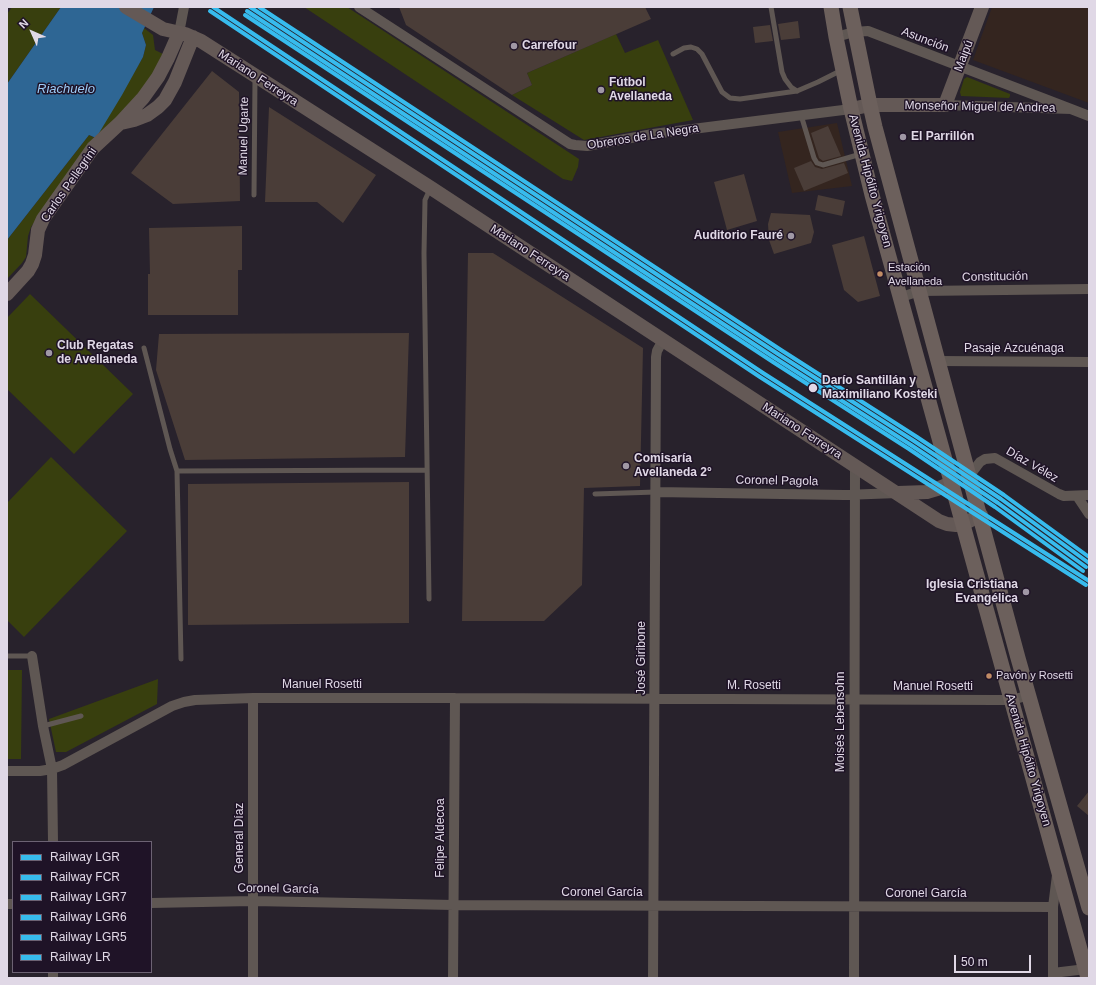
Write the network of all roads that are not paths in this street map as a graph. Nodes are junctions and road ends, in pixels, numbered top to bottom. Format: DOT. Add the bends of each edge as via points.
graph roads {
  1 [pos="126,7"];
  2 [pos="184,7"];
  3 [pos="359,7"];
  4 [pos="771,7"];
  5 [pos="831,7"];
  6 [pos="850,7"];
  7 [pos="982,7"];
  8 [pos="854,32"];
  9 [pos="179,33"];
  10 [pos="193,37"];
  11 [pos="836,37"];
  12 [pos="673,54"];
  13 [pos="960,67"];
  14 [pos="843,70"];
  15 [pos="255,77"];
  16 [pos="797,90"];
  17 [pos="143,98"];
  18 [pos="945,104"];
  19 [pos="870,105"];
  20 [pos="158,107"];
  21 [pos="851,109"];
  22 [pos="1071,109"];
  23 [pos="801,115"];
  24 [pos="1089,116"];
  25 [pos="120,123"];
  26 [pos="862,154"];
  27 [pos="431,188"];
  28 [pos="254,195"];
  29 [pos="1089,289"];
  30 [pos="920,291"];
  31 [pos="7,294"];
  32 [pos="901,297"];
  33 [pos="663,340"];
  34 [pos="144,348"];
  35 [pos="939,361"];
  36 [pos="1089,362"];
  37 [pos="855,466"];
  38 [pos="426,470"];
  39 [pos="177,471"];
  40 [pos="970,475"];
  41 [pos="951,483"];
  42 [pos="656,492"];
  43 [pos="595,494"];
  44 [pos="898,494"];
  45 [pos="855,495"];
  46 [pos="1089,495"];
  47 [pos="1077,496"];
  48 [pos="1089,514"];
  49 [pos="980,515"];
  50 [pos="963,524"];
  51 [pos="429,599"];
  52 [pos="7,656"];
  53 [pos="32,656"];
  54 [pos="181,659"];
  55 [pos="1029,695"];
  56 [pos="253,698"];
  57 [pos="455,698"];
  58 [pos="655,699"];
  59 [pos="854,700"];
  60 [pos="1012,700"];
  61 [pos="81,716"];
  62 [pos="43,726"];
  63 [pos="52,769"];
  64 [pos="7,771"];
  65 [pos="53,841"];
  66 [pos="1058,867"];
  67 [pos="253,901"];
  68 [pos="152,903"];
  69 [pos="454,905"];
  70 [pos="653,906"];
  71 [pos="854,907"];
  72 [pos="1053,908"];
  73 [pos="1089,908"];
  74 [pos="1087,974"];
  75 [pos="1053,976"];
  76 [pos="253,978"];
  77 [pos="453,978"];
  78 [pos="653,978"];
  79 [pos="854,978"];
  1 -- 9 [label="street, Mariano Ferreyra" via="156,26"];
  2 -- 9 [label="street, Carlos Pellegrini"];
  3 -- 23 [label="street, Obreros de La Negra" via="570,144 587,146 653,134"];
  4 -- 16 [label="lane" via="782,72 791,87"];
  5 -- 11 [label="main road, Avenida Hipólito Yrigoyen"];
  6 -- 8 [label="main road, Avenida Hipólito Yrigoyen"];
  7 -- 13 [label="street, Maipú"];
  8 -- 11 [label="street, Asunción"];
  8 -- 13 [label="street, Asunción" via="868,32"];
  8 -- 19 [label="main road, Avenida Hipólito Yrigoyen"];
  9 -- 10 [label="street, Mariano Ferreyra"];
  9 -- 17 [label="street, Carlos Pellegrini" via="158,77"];
  10 -- 15 [label="street, Mariano Ferreyra"];
  10 -- 20 [label="street, Carlos Pellegrini" via="170,91"];
  11 -- 14 [label="main road, Avenida Hipólito Yrigoyen"];
  12 -- 16 [label="lane" via="684,48 697,49 722,92 730,98 740,99"];
  13 -- 18 [label="street, Maipú"];
  13 -- 22 [label="street, Asunción"];
  14 -- 16 [label="lane"];
  14 -- 21 [label="main road, Avenida Hipólito Yrigoyen"];
  15 -- 27 [label="street, Mariano Ferreyra"];
  15 -- 28 [label="lane, Manuel Ugarte"];
  17 -- 20 [label="street" via="146,106 154,109"];
  17 -- 25 [label="street, Carlos Pellegrini"];
  18 -- 19 [label="street, Monseñor Miguel de Andrea"];
  18 -- 22 [label="street, Monseñor Miguel de Andrea"];
  19 -- 21 [label="street, Obreros de La Negra"];
  19 -- 30 [label="main road, Avenida Hipólito Yrigoyen"];
  20 -- 25 [label="street, Carlos Pellegrini" via="147,115"];
  21 -- 23 [label="street, Obreros de La Negra"];
  21 -- 26 [label="main road, Avenida Hipólito Yrigoyen"];
  22 -- 24 [label="street, Monseñor Miguel de Andrea"];
  23 -- 26 [label="lane" via="817,163 823,165"];
  25 -- 31 [label="street, Carlos Pellegrini" via="93,148 43,219 38,230 32,264"];
  26 -- 32 [label="main road, Avenida Hipólito Yrigoyen"];
  27 -- 33 [label="street, Mariano Ferreyra"];
  27 -- 38 [label="lane" via="425,200"];
  29 -- 30 [label="street, Constitución"];
  30 -- 32 [label="street, Constitución"];
  30 -- 35 [label="main road, Avenida Hipólito Yrigoyen"];
  32 -- 41 [label="main road, Avenida Hipólito Yrigoyen"];
  33 -- 37 [label="street, Mariano Ferreyra"];
  33 -- 42 [label="street, José Giribone" via="656,357"];
  34 -- 39 [label="lane"];
  35 -- 36 [label="street, Pasaje Azcuénaga"];
  35 -- 40 [label="main road, Avenida Hipólito Yrigoyen"];
  37 -- 44 [label="street, Mariano Ferreyra"];
  37 -- 45 [label="street, Moisés Lebensohn"];
  38 -- 39 [label="lane"];
  38 -- 51 [label="lane"];
  39 -- 54 [label="lane"];
  40 -- 47 [label="street, Díaz Vélez" via="980,462 995,458 1059,494"];
  40 -- 49 [label="main road, Avenida Hipólito Yrigoyen"];
  41 -- 44 [label="street" via="927,492"];
  41 -- 50 [label="main road, Avenida Hipólito Yrigoyen"];
  42 -- 43 [label="lane"];
  42 -- 45 [label="street, Coronel Pagola"];
  42 -- 58 [label="street, José Giribone"];
  44 -- 45 [label="street, Coronel Pagola"];
  44 -- 50 [label="street, Mariano Ferreyra" via="939,521"];
  45 -- 59 [label="street, Moisés Lebensohn"];
  46 -- 47 [label="street, Díaz Vélez"];
  47 -- 48 [label="street"];
  49 -- 50 [label="street"];
  49 -- 55 [label="main road, Avenida Hipólito Yrigoyen"];
  50 -- 60 [label="main road, Avenida Hipólito Yrigoyen"];
  52 -- 53 [label="lane"];
  53 -- 62 [label="street"];
  55 -- 60 [label="street"];
  55 -- 73 [label="main road, Avenida Hipólito Yrigoyen"];
  56 -- 57 [label="street, Manuel Rosetti"];
  56 -- 63 [label="street, Manuel Rosetti" via="184,702"];
  56 -- 67 [label="street, General Díaz"];
  57 -- 58 [label="street, Manuel Rosetti"];
  57 -- 69 [label="street, Felipe Aldecoa"];
  58 -- 59 [label="street, M. Rosetti"];
  58 -- 70 [label="street, José Giribone"];
  59 -- 60 [label="street, Manuel Rosetti"];
  59 -- 71 [label="street, Moisés Lebensohn"];
  60 -- 66 [label="main road, Avenida Hipólito Yrigoyen"];
  61 -- 62 [label="lane"];
  62 -- 63 [label="street"];
  63 -- 64 [label="street, Manuel Rosetti"];
  63 -- 65 [label="street"];
  66 -- 72 [label="street"];
  66 -- 74 [label="main road, Avenida Hipólito Yrigoyen"];
  67 -- 68 [label="street, Coronel García"];
  67 -- 69 [label="street, Coronel García"];
  67 -- 76 [label="street, General Díaz"];
  69 -- 70 [label="street, Coronel García"];
  69 -- 77 [label="street, Felipe Aldecoa"];
  70 -- 71 [label="street, Coronel García"];
  70 -- 78 [label="street, José Giribone"];
  71 -- 72 [label="street, Coronel García"];
  71 -- 79 [label="street, Moisés Lebensohn"];
  72 -- 75 [label="street"];
  74 -- 75 [label="street"];
}
